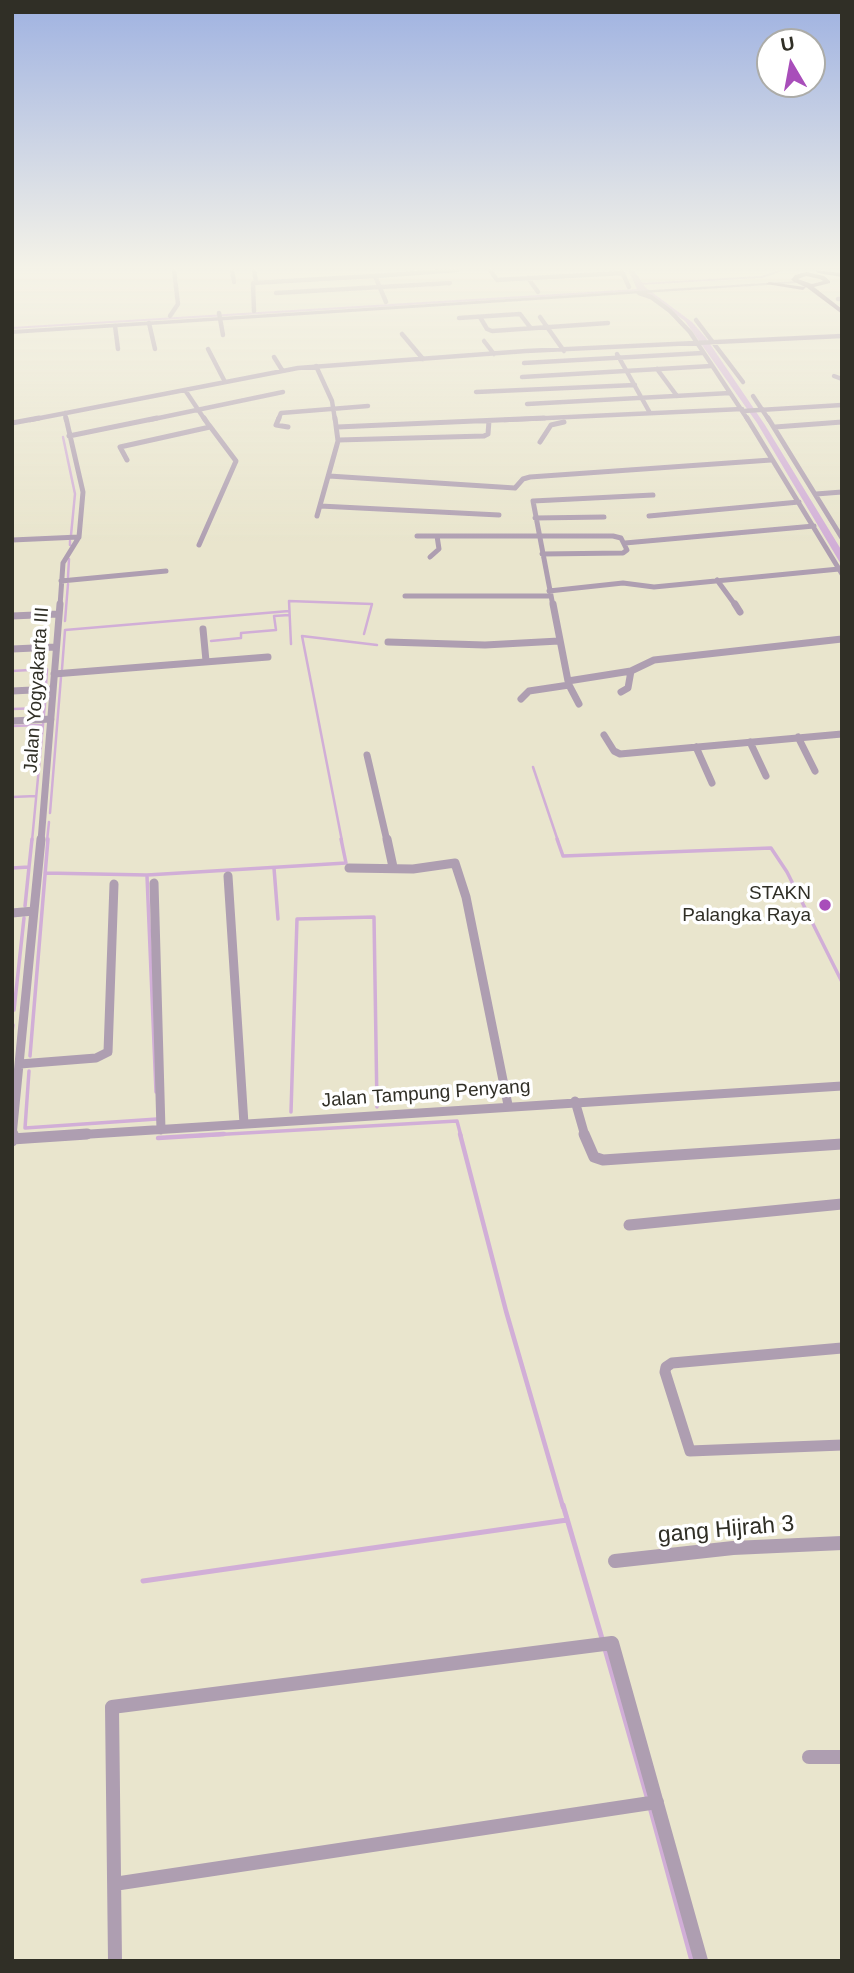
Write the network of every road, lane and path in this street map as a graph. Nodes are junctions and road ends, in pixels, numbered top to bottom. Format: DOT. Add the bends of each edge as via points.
graph roads {
  1 [pos="215,362"];
  2 [pos="277,362"];
  3 [pos="376,362"];
  4 [pos="542,362"];
  5 [pos="622,362"];
  6 [pos="708,362"];
  7 [pos="728,362"];
  8 [pos="524,363"];
  9 [pos="316,366"];
  10 [pos="711,366"];
  11 [pos="657,369"];
  12 [pos="282,370"];
  13 [pos="627,371"];
  14 [pos="834,376"];
  15 [pos="522,377"];
  16 [pos="842,379"];
  17 [pos="225,382"];
  18 [pos="743,382"];
  19 [pos="635,385"];
  20 [pos="184,390"];
  21 [pos="283,392"];
  22 [pos="477,392"];
  23 [pos="730,393"];
  24 [pos="677,396"];
  25 [pos="753,396"];
  26 [pos="642,398"];
  27 [pos="527,404"];
  28 [pos="842,405"];
  29 [pos="368,406"];
  30 [pos="333,407"];
  31 [pos="199,409"];
  32 [pos="761,410"];
  33 [pos="745,411"];
  34 [pos="65,413"];
  35 [pos="650,413"];
  36 [pos="577,417"];
  37 [pos="489,421"];
  38 [pos="842,422"];
  39 [pos="12,424"];
  40 [pos="209,425"];
  41 [pos="288,427"];
  42 [pos="337,427"];
  43 [pos="775,427"];
  44 [pos="69,436"];
  45 [pos="338,440"];
  46 [pos="540,442"];
  47 [pos="127,460"];
  48 [pos="771,460"];
  49 [pos="328,476"];
  50 [pos="842,492"];
  51 [pos="816,494"];
  52 [pos="653,495"];
  53 [pos="799,502"];
  54 [pos="320,506"];
  55 [pos="317,516"];
  56 [pos="499,516"];
  57 [pos="649,516"];
  58 [pos="604,517"];
  59 [pos="535,518"];
  60 [pos="814,526"];
  61 [pos="417,536"];
  62 [pos="437,536"];
  63 [pos="538,536"];
  64 [pos="79,537"];
  65 [pos="842,538"];
  66 [pos="12,540"];
  67 [pos="625,543"];
  68 [pos="199,545"];
  69 [pos="542,554"];
  70 [pos="430,557"];
  71 [pos="166,571"];
  72 [pos="840,572"];
  73 [pos="717,580"];
  74 [pos="61,581"];
  75 [pos="550,593"];
  76 [pos="405,596"];
  77 [pos="740,612"];
  78 [pos="58,614"];
  79 [pos="12,616"];
  80 [pos="203,629"];
  81 [pos="842,639"];
  82 [pos="559,641"];
  83 [pos="388,642"];
  84 [pos="56,647"];
  85 [pos="12,649"];
  86 [pos="268,656"];
  87 [pos="206,661"];
  88 [pos="631,671"];
  89 [pos="54,674"];
  90 [pos="569,683"];
  91 [pos="53,689"];
  92 [pos="12,691"];
  93 [pos="621,692"];
  94 [pos="521,699"];
  95 [pos="579,704"];
  96 [pos="51,719"];
  97 [pos="12,721"];
  98 [pos="842,734"];
  99 [pos="604,735"];
  100 [pos="798,737"];
  101 [pos="750,742"];
  102 [pos="696,747"];
  103 [pos="367,755"];
  104 [pos="815,771"];
  105 [pos="766,776"];
  106 [pos="712,783"];
  107 [pos="393,867"];
  108 [pos="349,868"];
  109 [pos="228,876"];
  110 [pos="154,883"];
  111 [pos="114,884"];
  112 [pos="34,911"];
  113 [pos="12,913"];
  114 [pos="24,1017"];
  115 [pos="12,1018"];
  116 [pos="20,1064"];
  117 [pos="842,1086"];
  118 [pos="575,1101"];
  119 [pos="508,1105"];
  120 [pos="244,1124"];
  121 [pos="161,1130"];
  122 [pos="12,1140"];
  123 [pos="842,1144"];
  124 [pos="842,1204"];
  125 [pos="629,1225"];
  126 [pos="842,1348"];
  127 [pos="842,1445"];
  128 [pos="842,1543"];
  129 [pos="614,1561"];
  130 [pos="809,1757"];
  131 [pos="842,1757"];
  132 [pos="657,1802"];
  133 [pos="114,1884"];
  134 [pos="115,1961"];
  135 [pos="701,1961"];
  1 -- 17 [label="street"];
  2 -- 12 [label="street"];
  3 -- 9 [label="street"];
  4 -- 8 [label="street"];
  5 -- 13 [label="street"];
  6 -- 10 [label="street"];
  7 -- 18 [label="street"];
  9 -- 12 [label="street"];
  9 -- 30 [label="street"];
  10 -- 11 [label="street"];
  10 -- 23 [label="street"];
  11 -- 13 [label="street"];
  11 -- 24 [label="street"];
  12 -- 17 [label="street"];
  13 -- 15 [label="street"];
  13 -- 19 [label="street"];
  14 -- 16 [label="street"];
  17 -- 20 [label="street"];
  19 -- 22 [label="street"];
  19 -- 26 [label="street"];
  20 -- 31 [label="street"];
  20 -- 34 [label="street"];
  21 -- 31 [label="street"];
  23 -- 24 [label="street"];
  23 -- 33 [label="street"];
  24 -- 26 [label="street"];
  25 -- 32 [label="street"];
  26 -- 27 [label="street"];
  26 -- 35 [label="street"];
  28 -- 32 [label="street"];
  29 -- 30 [label="street"];
  30 -- 41 [label="street" via="281,413 275,425"];
  30 -- 42 [label="street"];
  31 -- 40 [label="street"];
  31 -- 44 [label="street"];
  32 -- 33 [label="street"];
  32 -- 43 [label="street"];
  33 -- 35 [label="street"];
  33 -- 48 [label="street"];
  34 -- 39 [label="street"];
  34 -- 44 [label="street, Jalan Yogyakarta III"];
  35 -- 36 [label="street"];
  36 -- 37 [label="street"];
  36 -- 46 [label="street" via="551,425"];
  37 -- 42 [label="street"];
  37 -- 45 [label="street" via="484,436"];
  38 -- 43 [label="street"];
  40 -- 47 [label="street" via="122,446"];
  40 -- 68 [label="street" via="236,461"];
  42 -- 45 [label="street"];
  43 -- 51 [label="street"];
  44 -- 64 [label="street, Jalan Yogyakarta III" via="83,492"];
  45 -- 49 [label="street"];
  48 -- 49 [label="street" via="530,477 515,488"];
  48 -- 53 [label="street"];
  49 -- 54 [label="street"];
  50 -- 51 [label="street"];
  51 -- 65 [label="street"];
  52 -- 59 [label="street" via="536,500"];
  53 -- 57 [label="street"];
  53 -- 60 [label="street"];
  54 -- 55 [label="street"];
  54 -- 56 [label="street"];
  58 -- 59 [label="street"];
  59 -- 63 [label="street"];
  60 -- 67 [label="street"];
  60 -- 72 [label="street"];
  61 -- 62 [label="street"];
  62 -- 63 [label="street"];
  62 -- 70 [label="street" via="439,549"];
  63 -- 67 [label="street" via="616,536"];
  63 -- 69 [label="street"];
  64 -- 66 [label="street"];
  64 -- 74 [label="street, Jalan Yogyakarta III" via="64,559"];
  67 -- 69 [label="street" via="626,553"];
  69 -- 75 [label="street"];
  71 -- 74 [label="street"];
  72 -- 73 [label="street"];
  73 -- 75 [label="street" via="654,587 623,583"];
  73 -- 77 [label="street"];
  74 -- 78 [label="street, Jalan Yogyakarta III"];
  75 -- 76 [label="street"];
  75 -- 82 [label="street"];
  78 -- 79 [label="street"];
  78 -- 84 [label="street, Jalan Yogyakarta III"];
  80 -- 87 [label="street"];
  81 -- 88 [label="street" via="659,659"];
  82 -- 83 [label="street" via="485,645"];
  82 -- 90 [label="street"];
  84 -- 85 [label="street"];
  84 -- 89 [label="street, Jalan Yogyakarta III"];
  86 -- 87 [label="street"];
  87 -- 89 [label="street"];
  88 -- 90 [label="street"];
  88 -- 93 [label="street" via="628,688"];
  89 -- 91 [label="street, Jalan Yogyakarta III"];
  90 -- 94 [label="street" via="529,691"];
  90 -- 95 [label="street"];
  91 -- 92 [label="street"];
  91 -- 96 [label="street, Jalan Yogyakarta III"];
  96 -- 97 [label="street"];
  96 -- 112 [label="street, Jalan Yogyakarta III"];
  98 -- 100 [label="street"];
  99 -- 102 [label="street" via="620,754"];
  100 -- 101 [label="street"];
  100 -- 104 [label="street"];
  101 -- 102 [label="street"];
  101 -- 105 [label="street"];
  102 -- 106 [label="street"];
  103 -- 107 [label="street"];
  107 -- 108 [label="street"];
  107 -- 119 [label="street" via="455,863"];
  109 -- 120 [label="street"];
  110 -- 121 [label="street"];
  111 -- 116 [label="street" via="108,1052 96,1058"];
  112 -- 113 [label="street"];
  112 -- 114 [label="street, Jalan Yogyakarta III"];
  114 -- 115 [label="street"];
  114 -- 116 [label="street, Jalan Yogyakarta III"];
  116 -- 122 [label="street, Jalan Yogyakarta III"];
  117 -- 118 [label="street, Jalan Tampung Penyang"];
  118 -- 119 [label="street, Jalan Tampung Penyang"];
  118 -- 123 [label="street" via="589,1150 603,1160"];
  119 -- 120 [label="street, Jalan Tampung Penyang"];
  120 -- 121 [label="street, Jalan Tampung Penyang"];
  121 -- 122 [label="street, Jalan Tampung Penyang"];
  124 -- 125 [label="street"];
  126 -- 127 [label="street" via="672,1363 665,1372 687,1446 694,1452"];
  128 -- 129 [label="street, gang Hijrah 3" via="733,1548"];
  130 -- 131 [label="street"];
  132 -- 133 [label="street"];
  132 -- 133 [label="street" via="612,1643 111,1707"];
  132 -- 135 [label="street"];
  133 -- 134 [label="street"];
}
